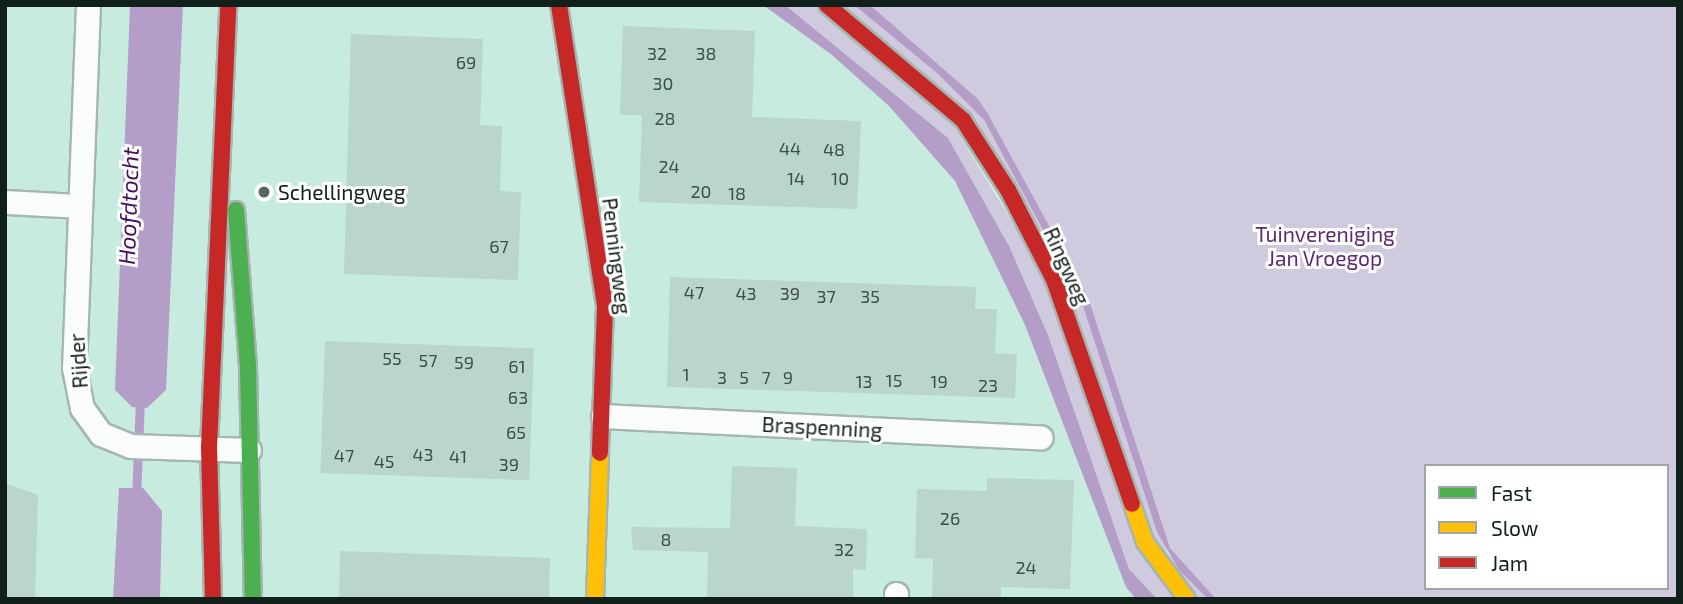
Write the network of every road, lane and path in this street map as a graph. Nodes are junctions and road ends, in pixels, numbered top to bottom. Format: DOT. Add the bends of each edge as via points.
graph roads {
  1 [pos="88,5"];
  2 [pos="228,5"];
  3 [pos="559,5"];
  4 [pos="827,5"];
  5 [pos="226,80"];
  6 [pos="5,202"];
  7 [pos="79,206"];
  8 [pos="603,416"];
  9 [pos="1040,437"];
  10 [pos="209,448"];
  11 [pos="249,450"];
  12 [pos="213,599"];
  13 [pos="253,599"];
  14 [pos="595,599"];
  15 [pos="1187,599"];
  1 -- 7 [label="street"];
  2 -- 5 [label="street"];
  3 -- 8 [label="street, Penningweg" via="605,307"];
  4 -- 15 [label="street, Ringweg" via="963,120 1008,190 1054,280 1145,542 1172,585"];
  5 -- 10 [label="street"];
  5 -- 11 [label="street" via="248,367"];
  6 -- 7 [label="street"];
  7 -- 10 [label="street, Rijder" via="74,368 82,408 101,435 130,446"];
  8 -- 9 [label="street, Braspenning"];
  8 -- 14 [label="street, Penningweg"];
  10 -- 11 [label="street, Rijder"];
  10 -- 12 [label="street"];
  11 -- 13 [label="street"];
}
